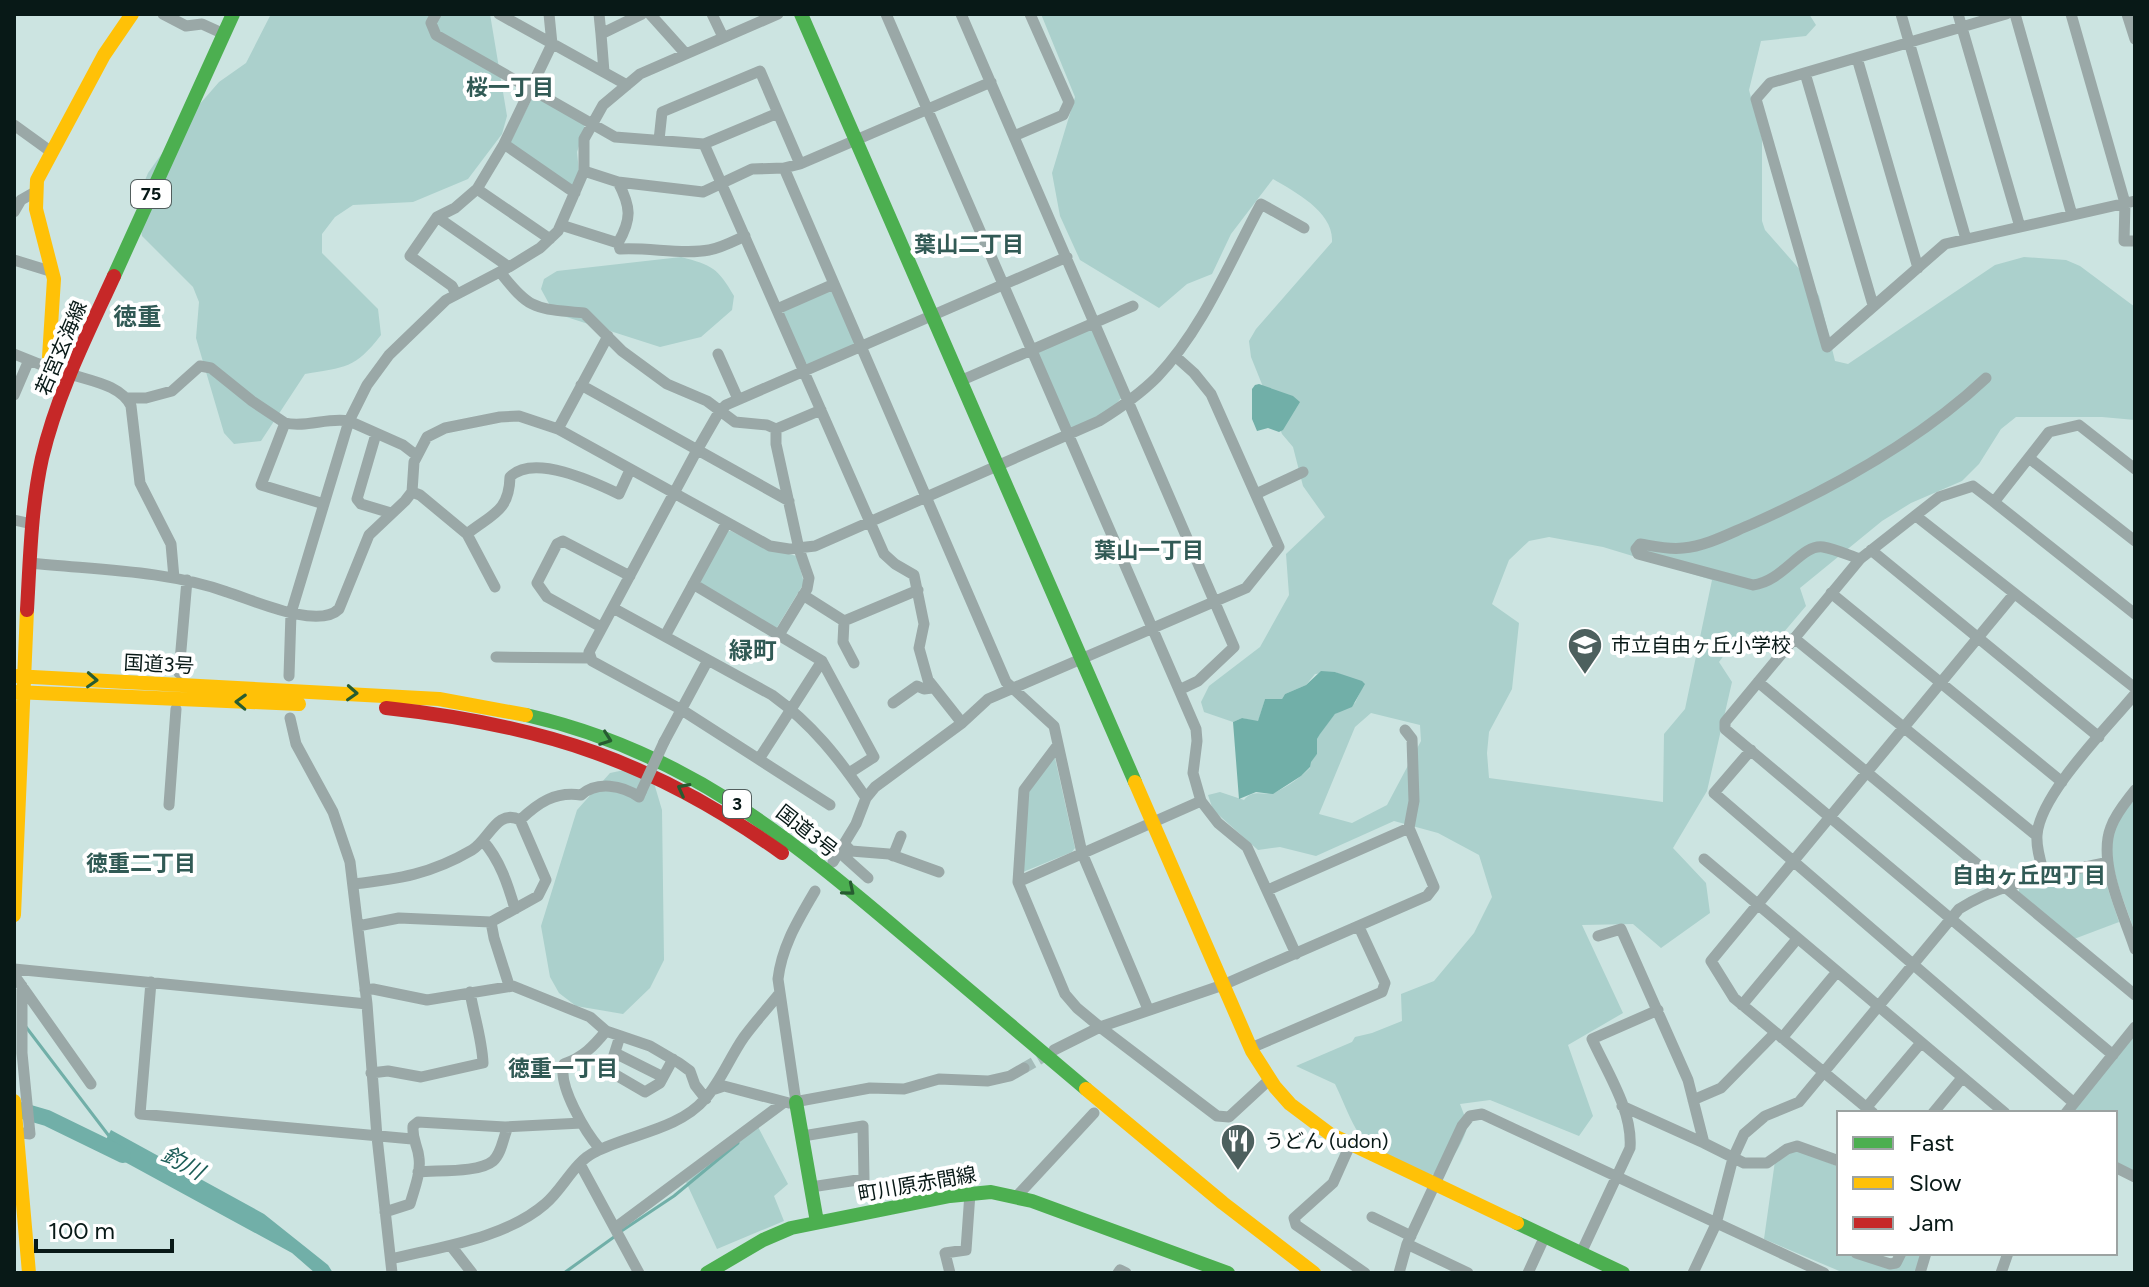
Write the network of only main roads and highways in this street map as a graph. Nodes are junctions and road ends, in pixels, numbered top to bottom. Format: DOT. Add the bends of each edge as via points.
graph roads {
  1 [pos="233,14"];
  2 [pos="801,14"];
  3 [pos="126,16"];
  4 [pos="70,374"];
  5 [pos="19,648"];
  6 [pos="19,677"];
  7 [pos="18,693"];
  8 [pos="18,714"];
  9 [pos="15,849"];
  10 [pos="14,915"];
  11 [pos="14,1101"];
  12 [pos="790,1103"];
  13 [pos="19,1131"];
  14 [pos="817,1222"];
  15 [pos="24,1269"];
  16 [pos="707,1273"];
  17 [pos="1228,1273"];
  18 [pos="1291,1273"];
  19 [pos="1314,1273"];
  20 [pos="1623,1273"];
  1 -- 4 [label="main road, 若宮玄海線 / 75"];
  2 -- 20 [label="main road" via="1269,1080 1292,1108 1350,1145"];
  3 -- 4 [label="main road" via="50,151 35,192 55,295 49,357 52,366"];
  4 -- 5 [label="main road, 若宮玄海線 / 75" via="42,459"];
  5 -- 6 [label="main road, 若宮玄海線 / 75"];
  6 -- 7 [label="main road, 若宮玄海線 / 75"];
  6 -- 19 [label="main road, 国道3号 / 3, one-way" via="455,701 547,719 669,766 787,839 1209,1192"];
  7 -- 8 [label="main road, 若宮玄海線 / 75"];
  18 -- 7 [label="main road, 国道3号 / 3, one-way" via="775,847 701,799 611,755 507,724 422,712"];
  8 -- 9 [label="main road, 若宮玄海線 / 75"];
  9 -- 10 [label="main road, 若宮玄海線 / 75"];
  11 -- 13 [label="main road"];
  12 -- 14 [label="main road" via="803,1136"];
  13 -- 15 [label="main road"];
  14 -- 16 [label="main road, 町川原赤間線" via="763,1240"];
  14 -- 17 [label="main road, 町川原赤間線" via="991,1192 1017,1196"];
}
